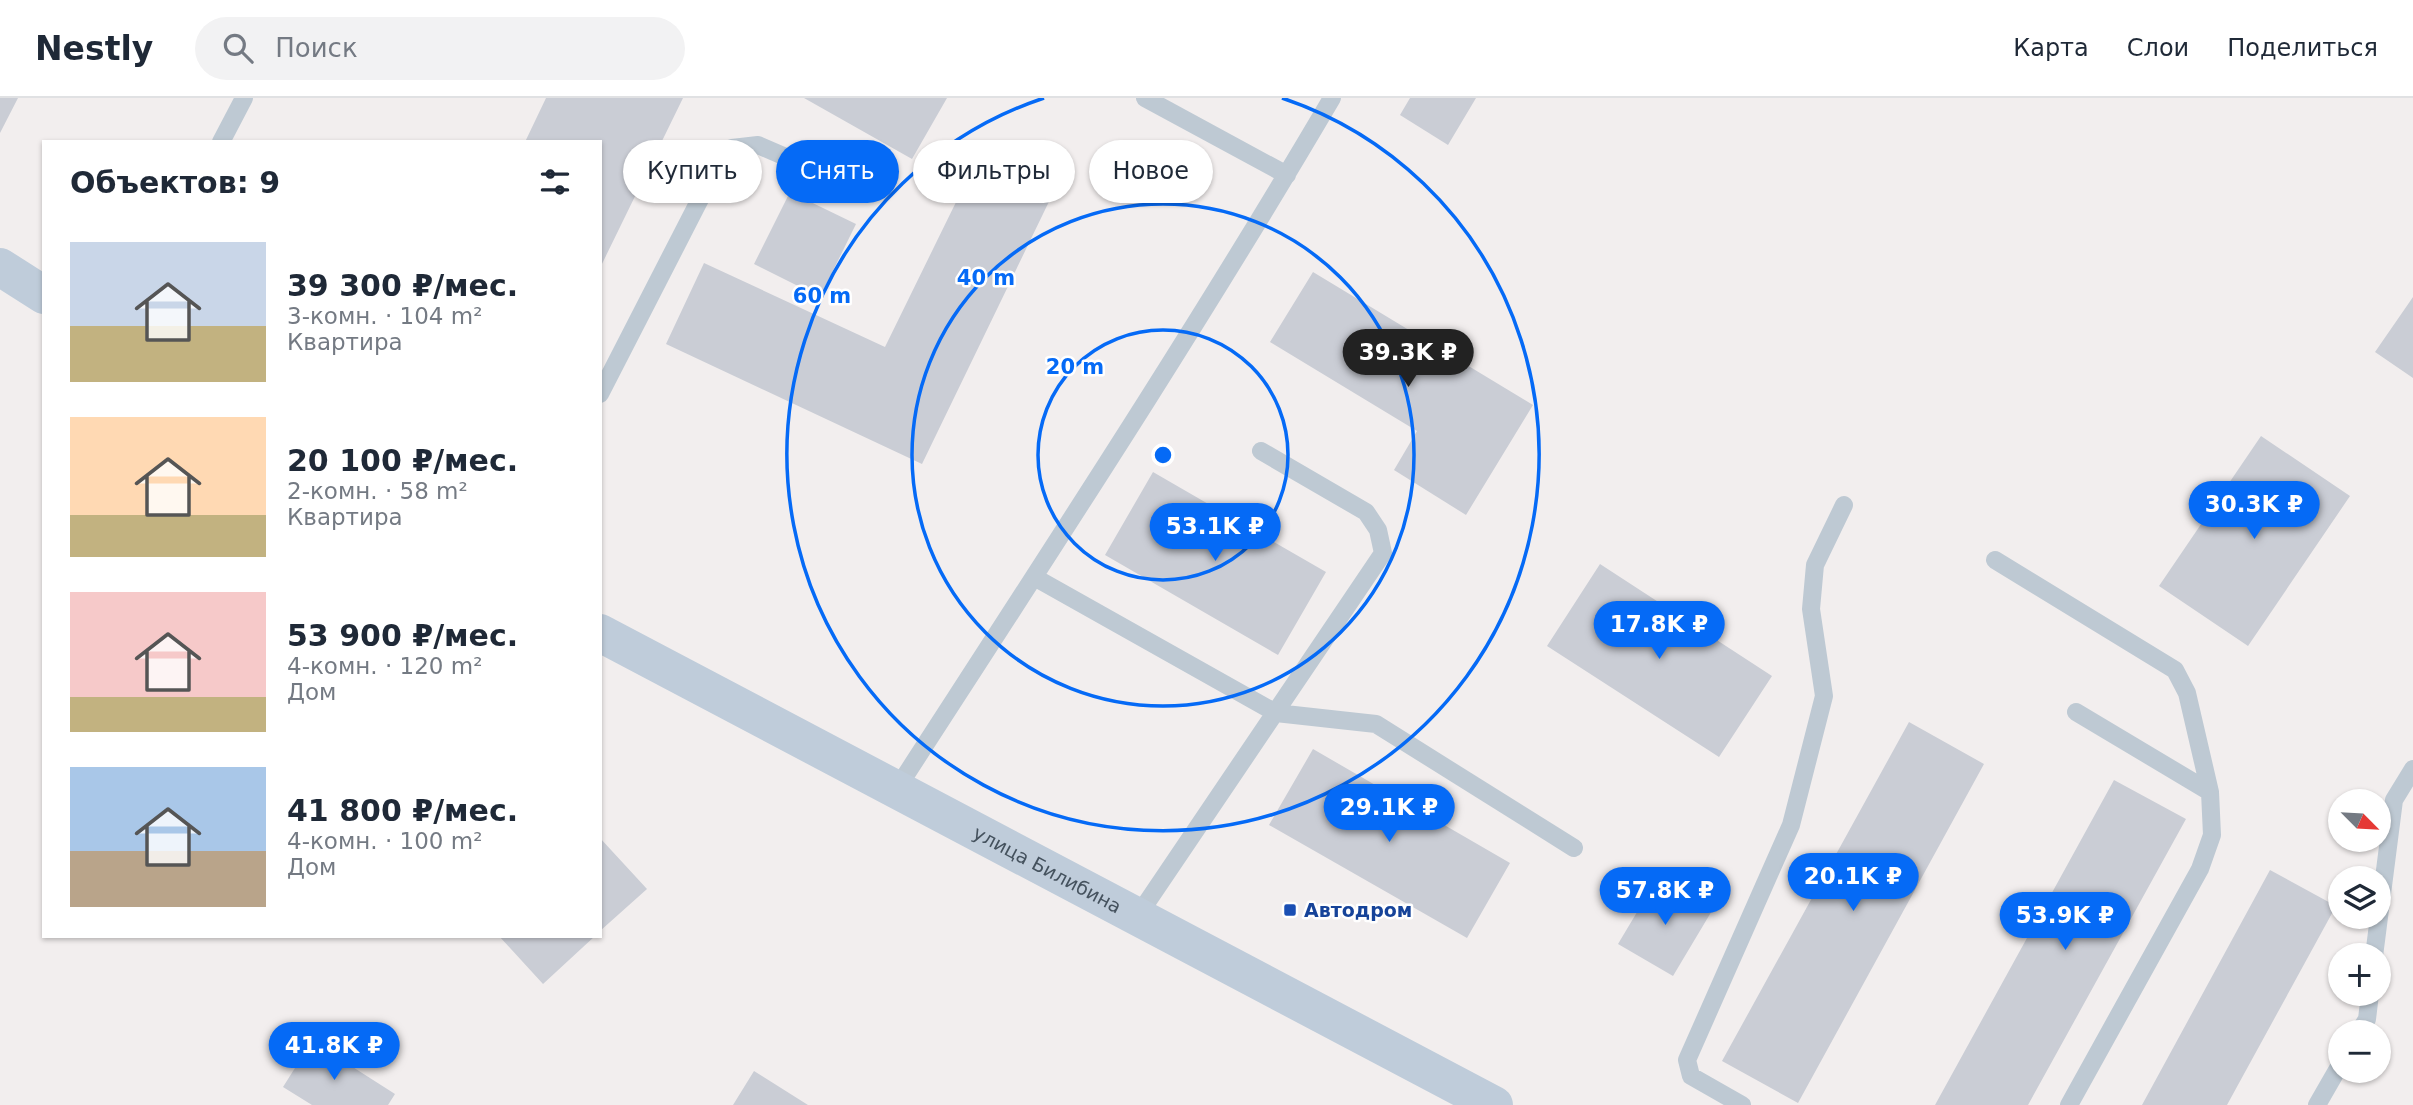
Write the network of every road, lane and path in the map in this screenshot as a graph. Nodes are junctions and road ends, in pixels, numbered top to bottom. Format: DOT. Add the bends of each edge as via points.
graph roads {
  1 [pos="244,98"];
  2 [pos="1145,98"];
  3 [pos="1332,98"];
  4 [pos="222,140"];
  5 [pos="776,153"];
  6 [pos="1287,175"];
  7 [pos="0,267"];
  8 [pos="42,294"];
  9 [pos="607,362"];
  10 [pos="602,385"];
  11 [pos="1261,451"];
  12 [pos="1844,505"];
  13 [pos="1995,560"];
  14 [pos="1034,577"];
  15 [pos="602,634"];
  16 [pos="2076,712"];
  17 [pos="1276,713"];
  18 [pos="2413,769"];
  19 [pos="896,790"];
  20 [pos="2210,792"];
  21 [pos="1574,848"];
  22 [pos="1137,917"];
  23 [pos="2376,943"];
  24 [pos="2330,1083"];
  25 [pos="1464,1095"];
  26 [pos="1494,1105"];
  27 [pos="1742,1105"];
  28 [pos="2069,1105"];
  29 [pos="2317,1105"];
  1 -- 4 [label="lane"];
  2 -- 6 [label="lane"];
  3 -- 6 [label="lane"];
  5 -- 9 [label="lane" via="758,145 732,148 716,167"];
  6 -- 14 [label="lane"];
  7 -- 8 [label="main road"];
  9 -- 10 [label="lane"];
  11 -- 17 [label="lane" via="1366,512 1378,530 1383,553"];
  12 -- 27 [label="lane" via="1815,565 1811,609 1824,696 1791,825 1687,1060 1691,1076"];
  13 -- 20 [label="lane" via="2175,670 2187,693"];
  14 -- 17 [label="lane"];
  14 -- 19 [label="lane"];
  15 -- 19 [label="main road, улица Билибина"];
  16 -- 20 [label="lane"];
  17 -- 21 [label="lane" via="1376,724"];
  17 -- 22 [label="lane"];
  18 -- 23 [label="lane" via="2394,800"];
  19 -- 22 [label="main road, улица Билибина"];
  20 -- 28 [label="lane" via="2212,835 2200,869"];
  22 -- 25 [label="main road, улица Билибина"];
  24 -- 29 [label="lane"];
  25 -- 26 [label="main road, улица Билибина"];
}
